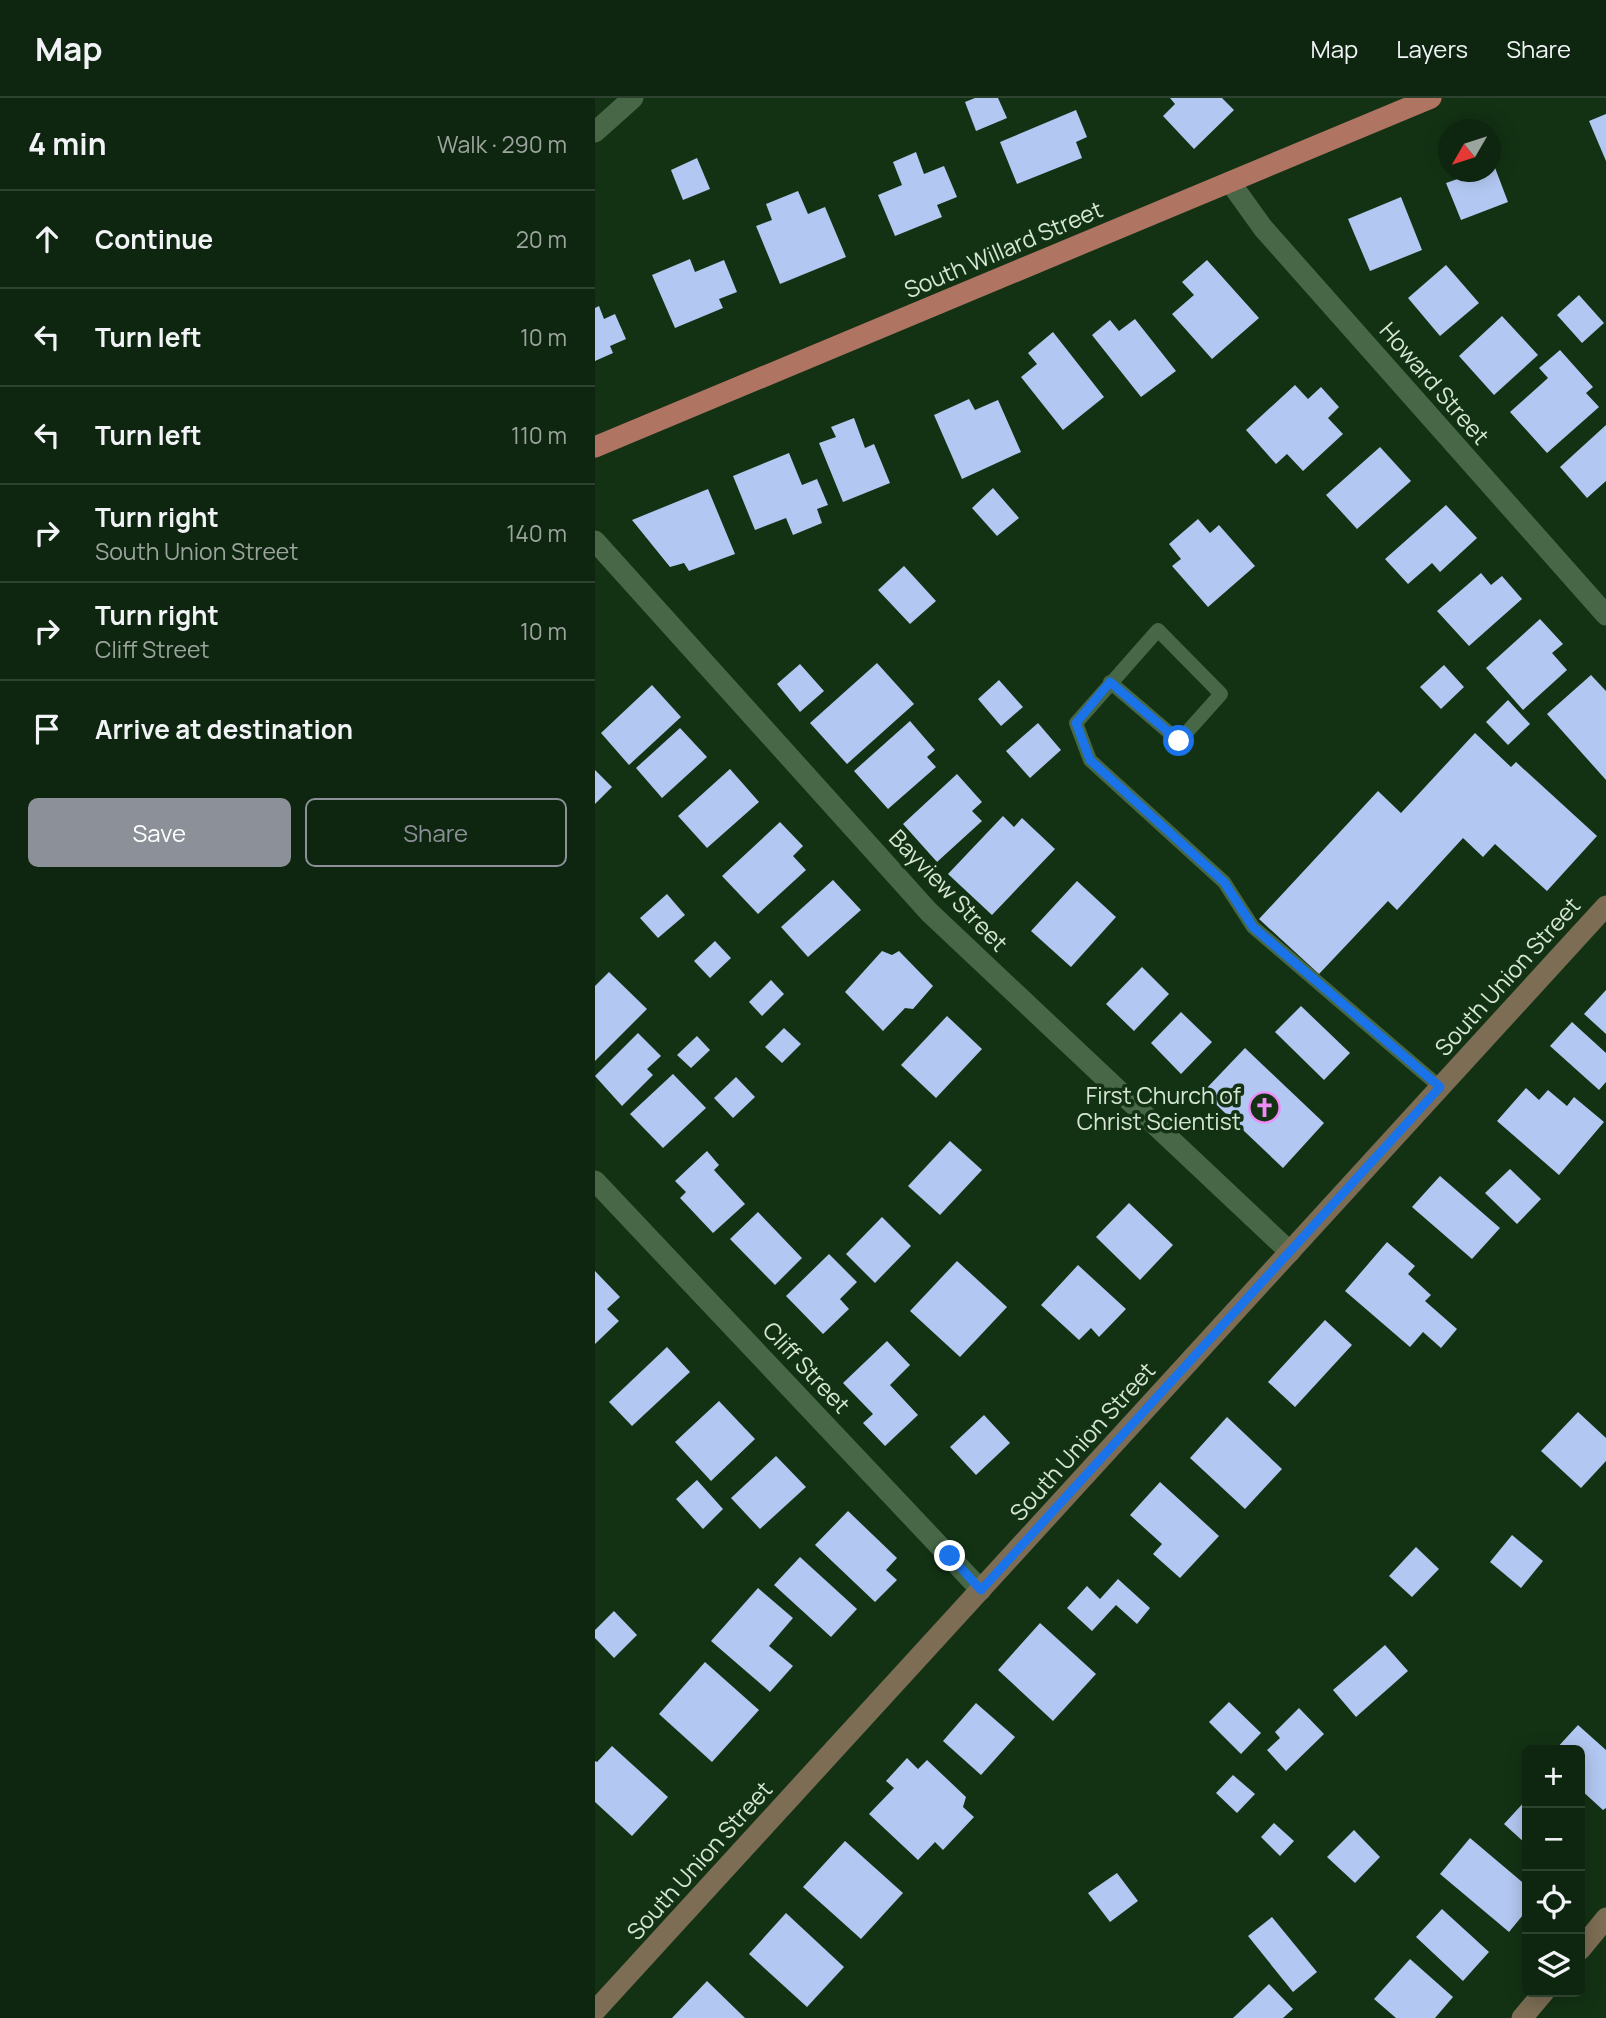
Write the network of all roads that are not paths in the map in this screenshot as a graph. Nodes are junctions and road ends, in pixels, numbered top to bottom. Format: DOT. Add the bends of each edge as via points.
graph roads {
  1 [pos="633,98"];
  2 [pos="1431,98"];
  3 [pos="595,132"];
  4 [pos="1230,182"];
  5 [pos="595,447"];
  6 [pos="595,541"];
  7 [pos="1606,615"];
  8 [pos="1110,682"];
  9 [pos="1606,906"];
  10 [pos="1440,1087"];
  11 [pos="595,1181"];
  12 [pos="1290,1252"];
  13 [pos="981,1590"];
  14 [pos="1606,1918"];
  15 [pos="1585,1944"];
  16 [pos="1540,1997"];
  17 [pos="595,2011"];
  18 [pos="1522,2018"];
  1 -- 3 [label="street"];
  2 -- 4 [label="main road, South Willard Street"];
  4 -- 5 [label="main road, South Willard Street"];
  4 -- 7 [label="street, Howard Street" via="1263,228"];
  6 -- 12 [label="street, Bayview Street" via="929,912"];
  8 -- 8 [label="lane" via="1158,629 1221,694 1179,741"];
  8 -- 10 [label="lane" via="1076,723 1090,760 1224,882 1253,927"];
  9 -- 10 [label="main road, South Union Street"];
  10 -- 12 [label="main road, South Union Street"];
  11 -- 13 [label="street, Cliff Street"];
  12 -- 13 [label="main road, South Union Street"];
  13 -- 17 [label="main road, South Union Street"];
  14 -- 15 [label="main road"];
  16 -- 18 [label="main road"];
}
